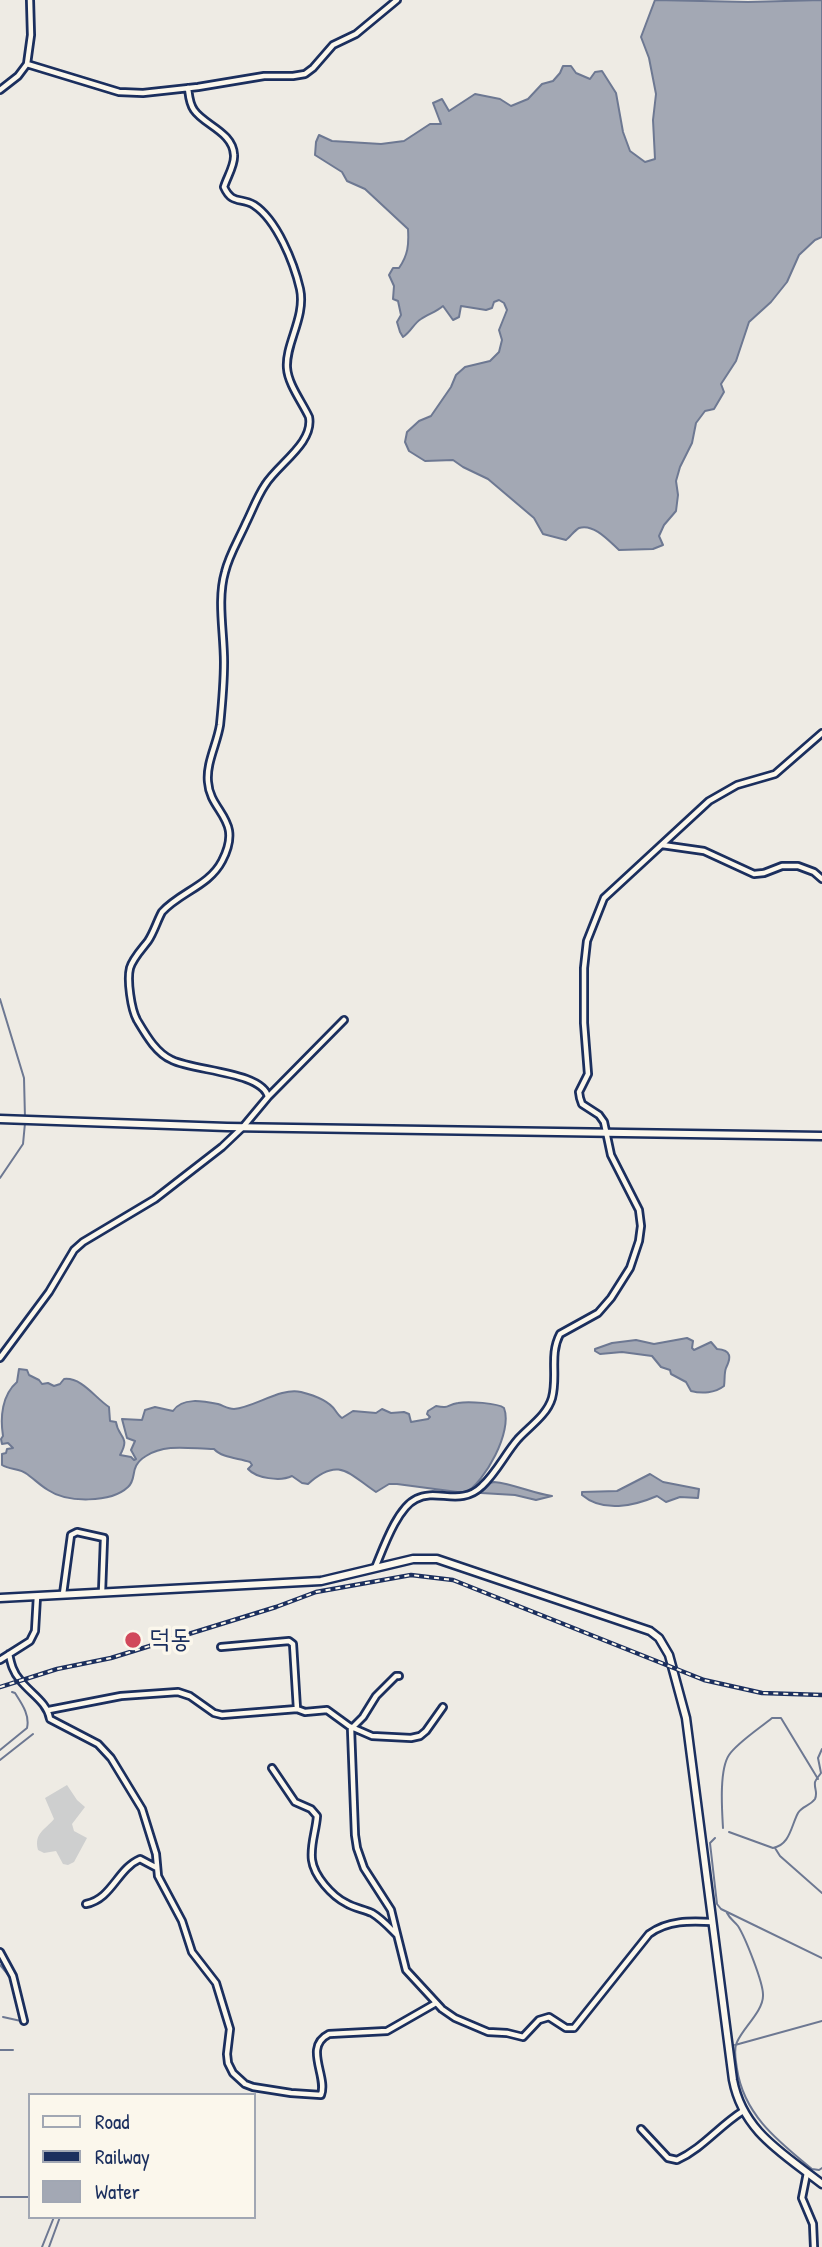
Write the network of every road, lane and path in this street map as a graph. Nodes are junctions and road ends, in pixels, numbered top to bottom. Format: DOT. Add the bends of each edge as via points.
graph roads {
  1 [pos="30,0"];
  2 [pos="397,0"];
  3 [pos="27,64"];
  4 [pos="188,88"];
  5 [pos="0,90"];
  6 [pos="822,733"];
  7 [pos="662,844"];
  8 [pos="822,879"];
  9 [pos="344,1020"];
  10 [pos="268,1097"];
  11 [pos="0,1119"];
  12 [pos="243,1127"];
  13 [pos="607,1132"];
  14 [pos="822,1136"];
  15 [pos="0,1358"];
  16 [pos="375,1568"];
  17 [pos="102,1592"];
  18 [pos="64,1594"];
  19 [pos="37,1595"];
  20 [pos="0,1598"];
  21 [pos="221,1647"];
  22 [pos="9,1654"];
  23 [pos="0,1660"];
  24 [pos="399,1676"];
  25 [pos="443,1707"];
  26 [pos="297,1709"];
  27 [pos="49,1710"];
  28 [pos="353,1728"];
  29 [pos="272,1768"];
  30 [pos="157,1869"];
  31 [pos="86,1904"];
  32 [pos="712,1922"];
  33 [pos="399,1937"];
  34 [pos="0,1952"];
  35 [pos="436,2003"];
  36 [pos="24,2021"];
  37 [pos="743,2111"];
  38 [pos="641,2129"];
  39 [pos="807,2172"];
  40 [pos="822,2184"];
  41 [pos="814,2247"];
  1 -- 3 [label="street"];
  2 -- 4 [label="street" via="356,34 333,45 305,74"];
  3 -- 4 [label="street" via="119,92"];
  3 -- 5 [label="street"];
  4 -- 10 [label="street" via="194,110 231,145 234,158 224,187 237,201 252,204 276,229 300,289 287,369 311,424 304,440 265,484 223,576 220,726 208,782 227,821 228,847 218,868 163,912 130,968 131,999 140,1026 162,1054 196,1069 239,1076 261,1086"];
  6 -- 7 [label="street" via="775,774 737,785 709,801"];
  7 -- 8 [label="street" via="705,851 754,874 798,866"];
  7 -- 13 [label="street" via="604,898 587,941 584,1023 588,1074 579,1092 583,1104 599,1115"];
  9 -- 10 [label="street"];
  10 -- 12 [label="street"];
  11 -- 12 [label="main road"];
  12 -- 13 [label="main road"];
  12 -- 15 [label="street" via="155,1199 74,1250"];
  13 -- 14 [label="main road"];
  13 -- 16 [label="street" via="611,1155 640,1218 639,1241 623,1282 597,1312 560,1334 553,1354 550,1405 493,1475 471,1494 424,1496 411,1502 398,1518"];
  16 -- 17 [label="main road" via="321,1581"];
  16 -- 32 [label="main road" via="437,1559 639,1627 659,1638 669,1655 686,1718"];
  17 -- 18 [label="main road"];
  17 -- 18 [label="street" via="104,1538 77,1532 71,1535"];
  18 -- 19 [label="main road"];
  19 -- 20 [label="main road"];
  19 -- 22 [label="street" via="35,1631 30,1641"];
  21 -- 26 [label="street" via="293,1644"];
  22 -- 23 [label="street"];
  22 -- 27 [label="street" via="18,1678"];
  24 -- 28 [label="street" via="376,1696"];
  25 -- 28 [label="street" via="420,1736 372,1736"];
  26 -- 27 [label="street" via="214,1713 178,1692 121,1696"];
  26 -- 28 [label="street" via="327,1710"];
  27 -- 30 [label="street" via="54,1722 92,1739 111,1758 142,1809"];
  28 -- 33 [label="street" via="357,1848 391,1910"];
  29 -- 33 [label="street" via="296,1801 317,1816 312,1846 316,1874 342,1902 370,1912"];
  30 -- 31 [label="street" via="136,1859 102,1899"];
  30 -- 35 [label="street" via="183,1921 192,1952 216,1983 230,2029 228,2063 245,2084 321,2095 316,2060 323,2036 387,2031"];
  32 -- 35 [label="street" via="661,1926 649,1934 574,2028 549,2017 539,2020 523,2037 488,2032 455,2018"];
  32 -- 37 [label="main road" via="733,2080"];
  33 -- 35 [label="street" via="406,1970"];
  34 -- 36 [label="street" via="13,1976"];
  37 -- 38 [label="street" via="677,2160 668,2158"];
  37 -- 39 [label="main road" via="763,2136"];
  39 -- 40 [label="main road"];
  39 -- 41 [label="street" via="802,2198 813,2224"];
}
